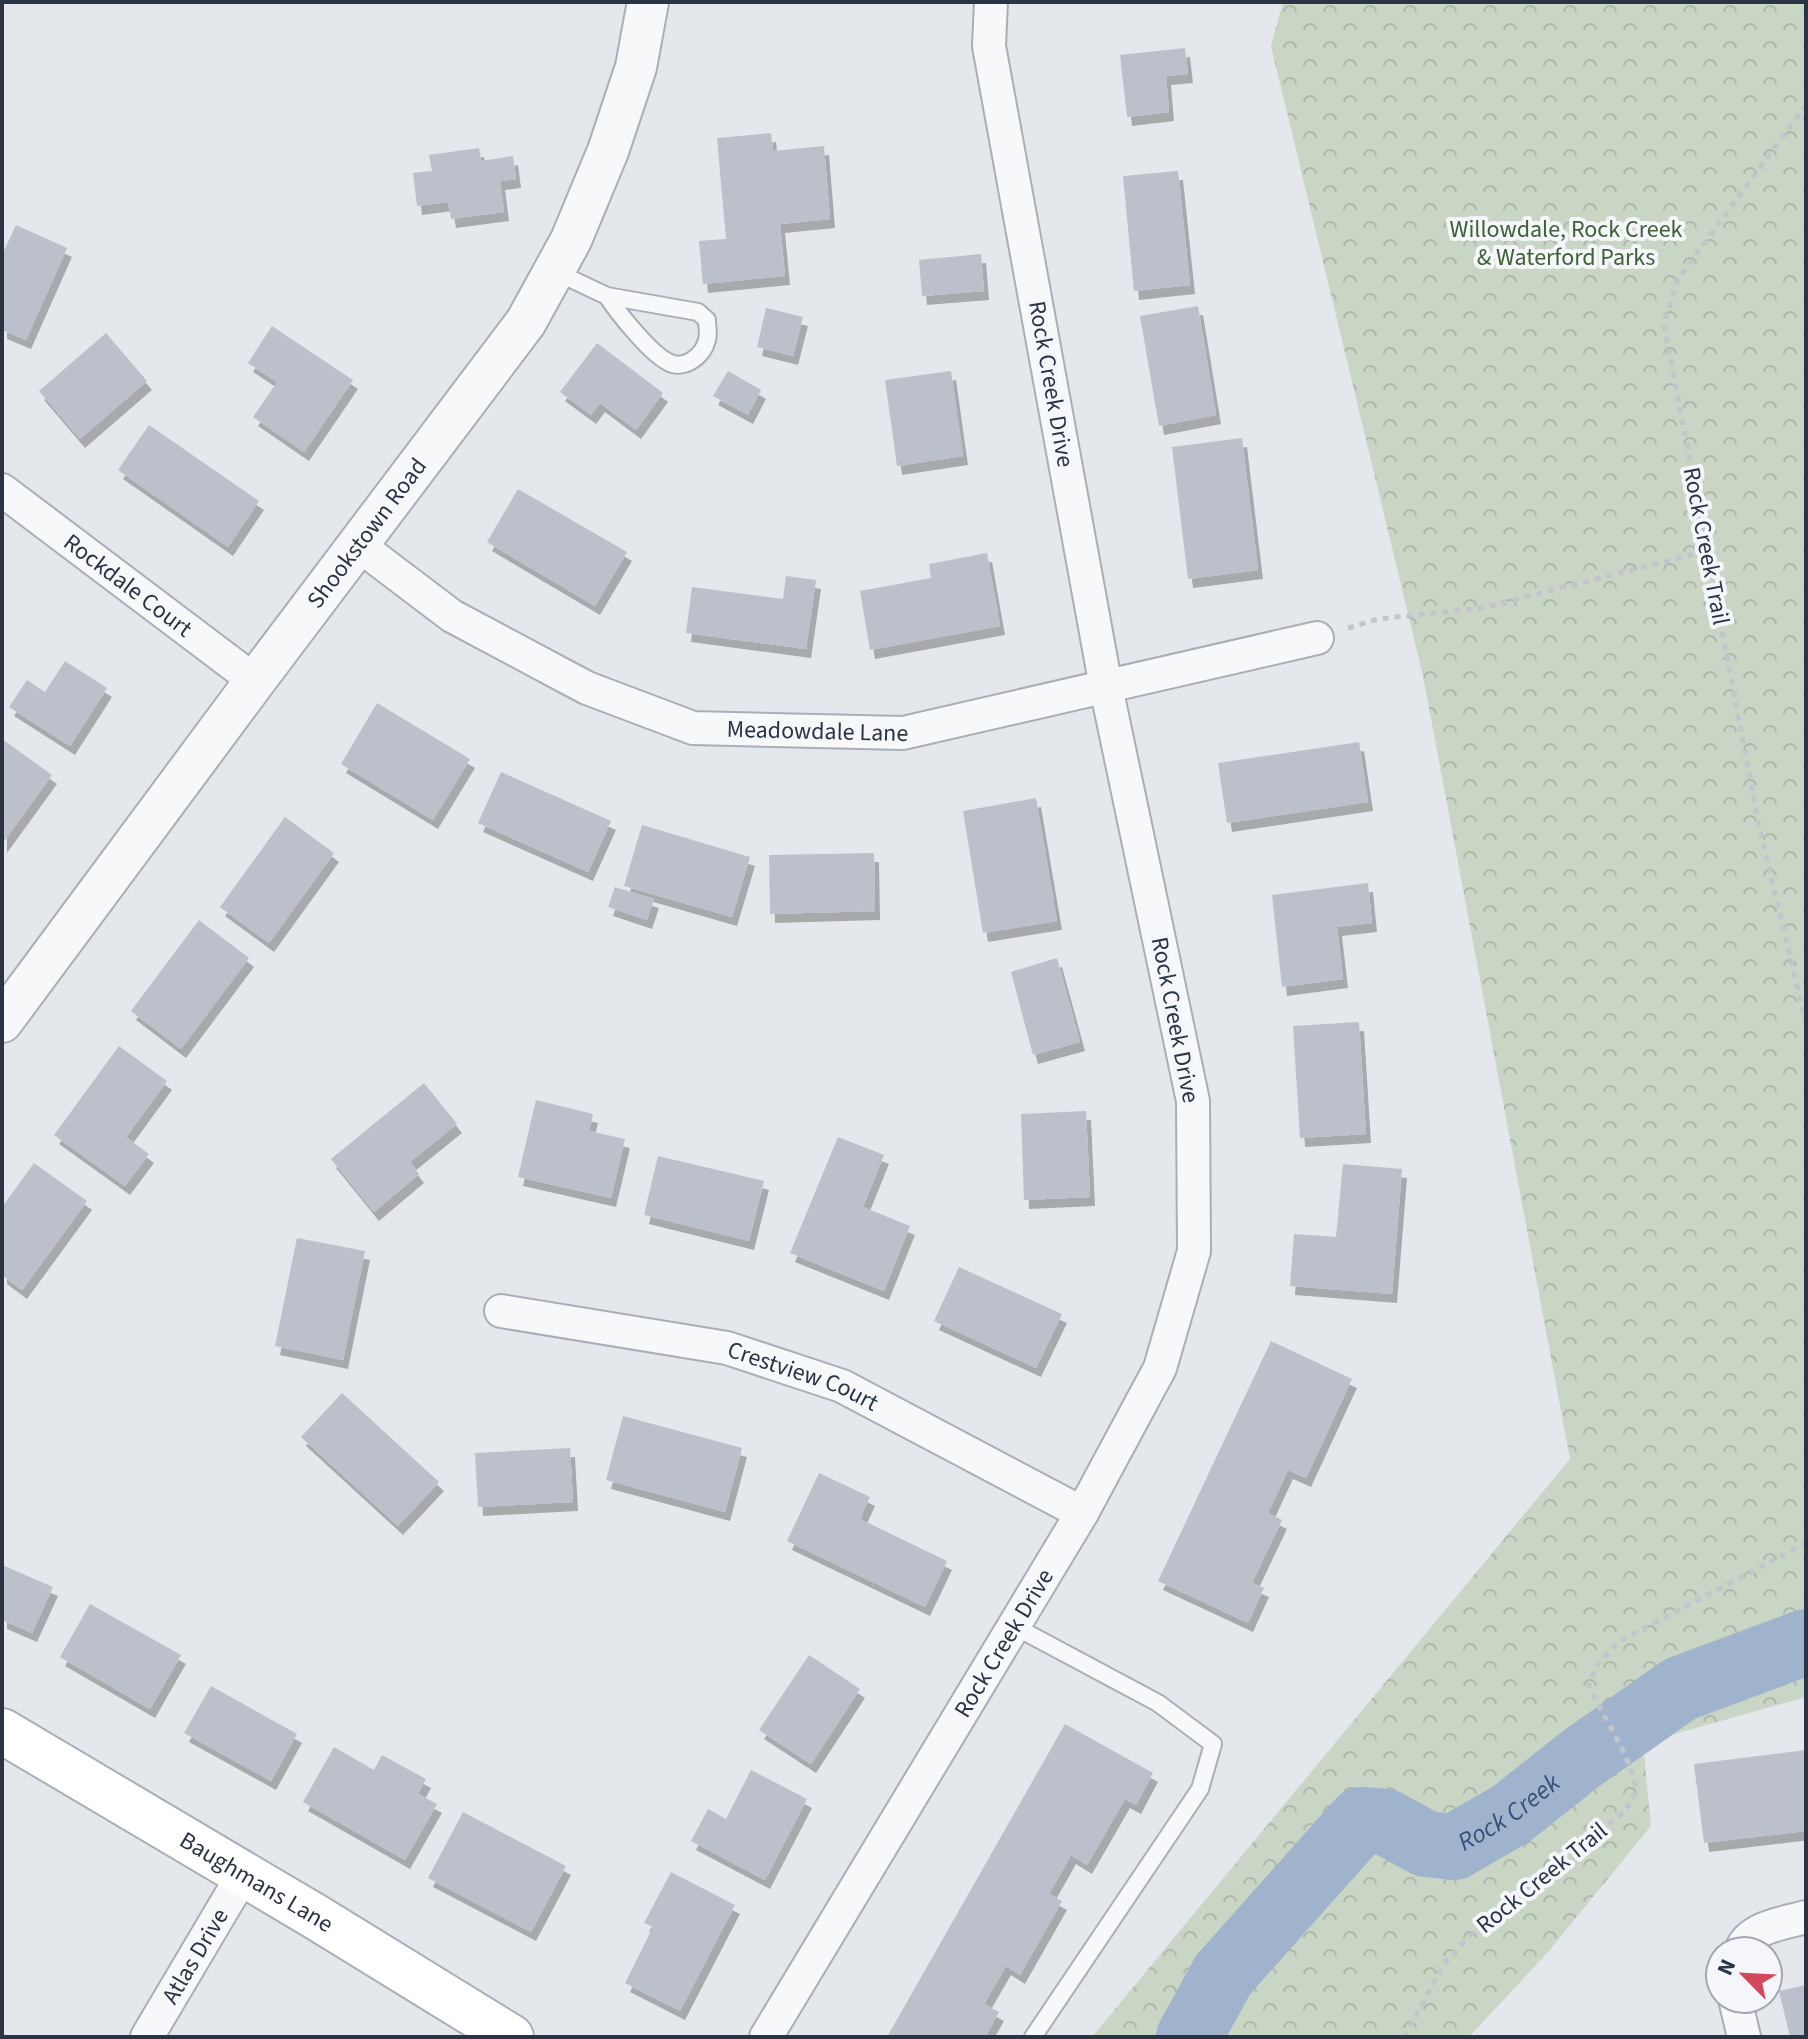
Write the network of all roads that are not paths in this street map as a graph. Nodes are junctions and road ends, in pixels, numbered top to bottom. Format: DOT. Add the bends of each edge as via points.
graph roads {
  1 [pos="648,2"];
  2 [pos="991,2"];
  3 [pos="554,271"];
  4 [pos="607,296"];
  5 [pos="2,490"];
  6 [pos="357,544"];
  7 [pos="1317,638"];
  8 [pos="255,681"];
  9 [pos="1106,687"];
  10 [pos="2,1022"];
  11 [pos="501,1311"];
  12 [pos="1082,1513"];
  13 [pos="1014,1626"];
  14 [pos="2,1731"];
  15 [pos="243,1875"];
  16 [pos="1806,1917"];
  17 [pos="1756,1935"];
  18 [pos="1739,2015"];
  19 [pos="147,2037"];
  20 [pos="511,2037"];
  21 [pos="766,2037"];
  22 [pos="1033,2037"];
  23 [pos="1744,2037"];
  1 -- 3 [label="street, Shookstown Road" via="636,67 608,151"];
  2 -- 9 [label="street, Rock Creek Drive" via="989,46"];
  3 -- 4 [label="lane"];
  3 -- 6 [label="street, Shookstown Road" via="526,322"];
  4 -- 4 [label="lane" via="698,312 707,320 707,339 696,359 682,365 668,362 622,319"];
  5 -- 8 [label="street, Rockdale Court"];
  6 -- 8 [label="street, Shookstown Road"];
  6 -- 9 [label="street, Meadowdale Lane" via="452,616 587,688 693,728 903,733"];
  7 -- 9 [label="street, Meadowdale Lane"];
  8 -- 10 [label="street, Shookstown Road"];
  9 -- 12 [label="street, Rock Creek Drive" via="1193,1101 1194,1251 1160,1368"];
  11 -- 12 [label="street, Crestview Court" via="727,1348 842,1386"];
  12 -- 13 [label="street, Rock Creek Drive"];
  13 -- 21 [label="street, Rock Creek Drive"];
  13 -- 22 [label="lane" via="1158,1703 1213,1744 1200,1789"];
  14 -- 15 [label="main road, Baughmans Lane"];
  15 -- 19 [label="street, Atlas Drive"];
  15 -- 20 [label="main road, Baughmans Lane"];
  16 -- 17 [label="street"];
  18 -- 23 [label="street"];
}
